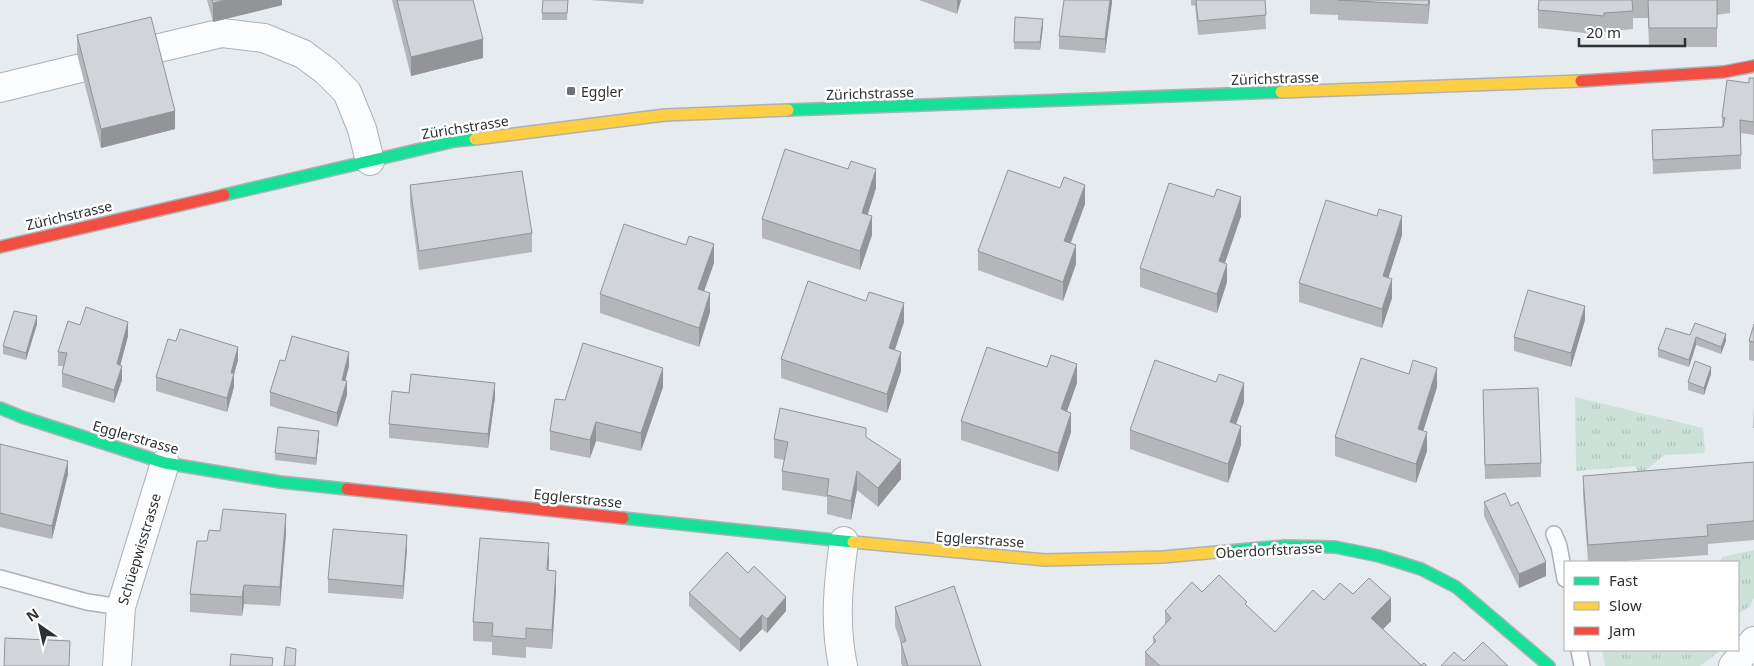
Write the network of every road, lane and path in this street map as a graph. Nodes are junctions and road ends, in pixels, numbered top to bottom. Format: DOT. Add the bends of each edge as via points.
graph roads {
  1 [pos="155,49"];
  2 [pos="1754,66"];
  3 [pos="81,68"];
  4 [pos="0,88"];
  5 [pos="370,161"];
  6 [pos="0,246"];
  7 [pos="0,408"];
  8 [pos="165,463"];
  9 [pos="1554,534"];
  10 [pos="844,542"];
  11 [pos="1163,557"];
  12 [pos="1564,574"];
  13 [pos="0,578"];
  14 [pos="121,607"];
  15 [pos="1754,641"];
  16 [pos="1579,651"];
  17 [pos="117,666"];
  18 [pos="843,666"];
  19 [pos="1549,666"];
  20 [pos="1582,666"];
  21 [pos="1733,666"];
  1 -- 5 [label="street" via="222,33 264,38 303,54 348,92"];
  2 -- 5 [label="main road, Zürichstrasse" via="1723,72 1607,80 664,116 455,141"];
  3 -- 4 [label="street"];
  5 -- 6 [label="main road, Zürichstrasse"];
  7 -- 8 [label="main road, Egglerstrasse" via="22,418"];
  8 -- 10 [label="main road, Egglerstrasse" via="280,482"];
  8 -- 14 [label="street, Schüepwisstrasse"];
  9 -- 12 [label="lane"];
  10 -- 11 [label="main road, Egglerstrasse" via="1045,560"];
  10 -- 18 [label="street" via="837,593 838,643"];
  11 -- 19 [label="main road, Oberdorfstrasse" via="1285,546 1335,547 1379,556 1421,569 1456,587"];
  13 -- 14 [label="lane" via="87,602"];
  14 -- 17 [label="street, Schüepwisstrasse"];
  15 -- 21 [label="street"];
  16 -- 20 [label="lane"];
}
